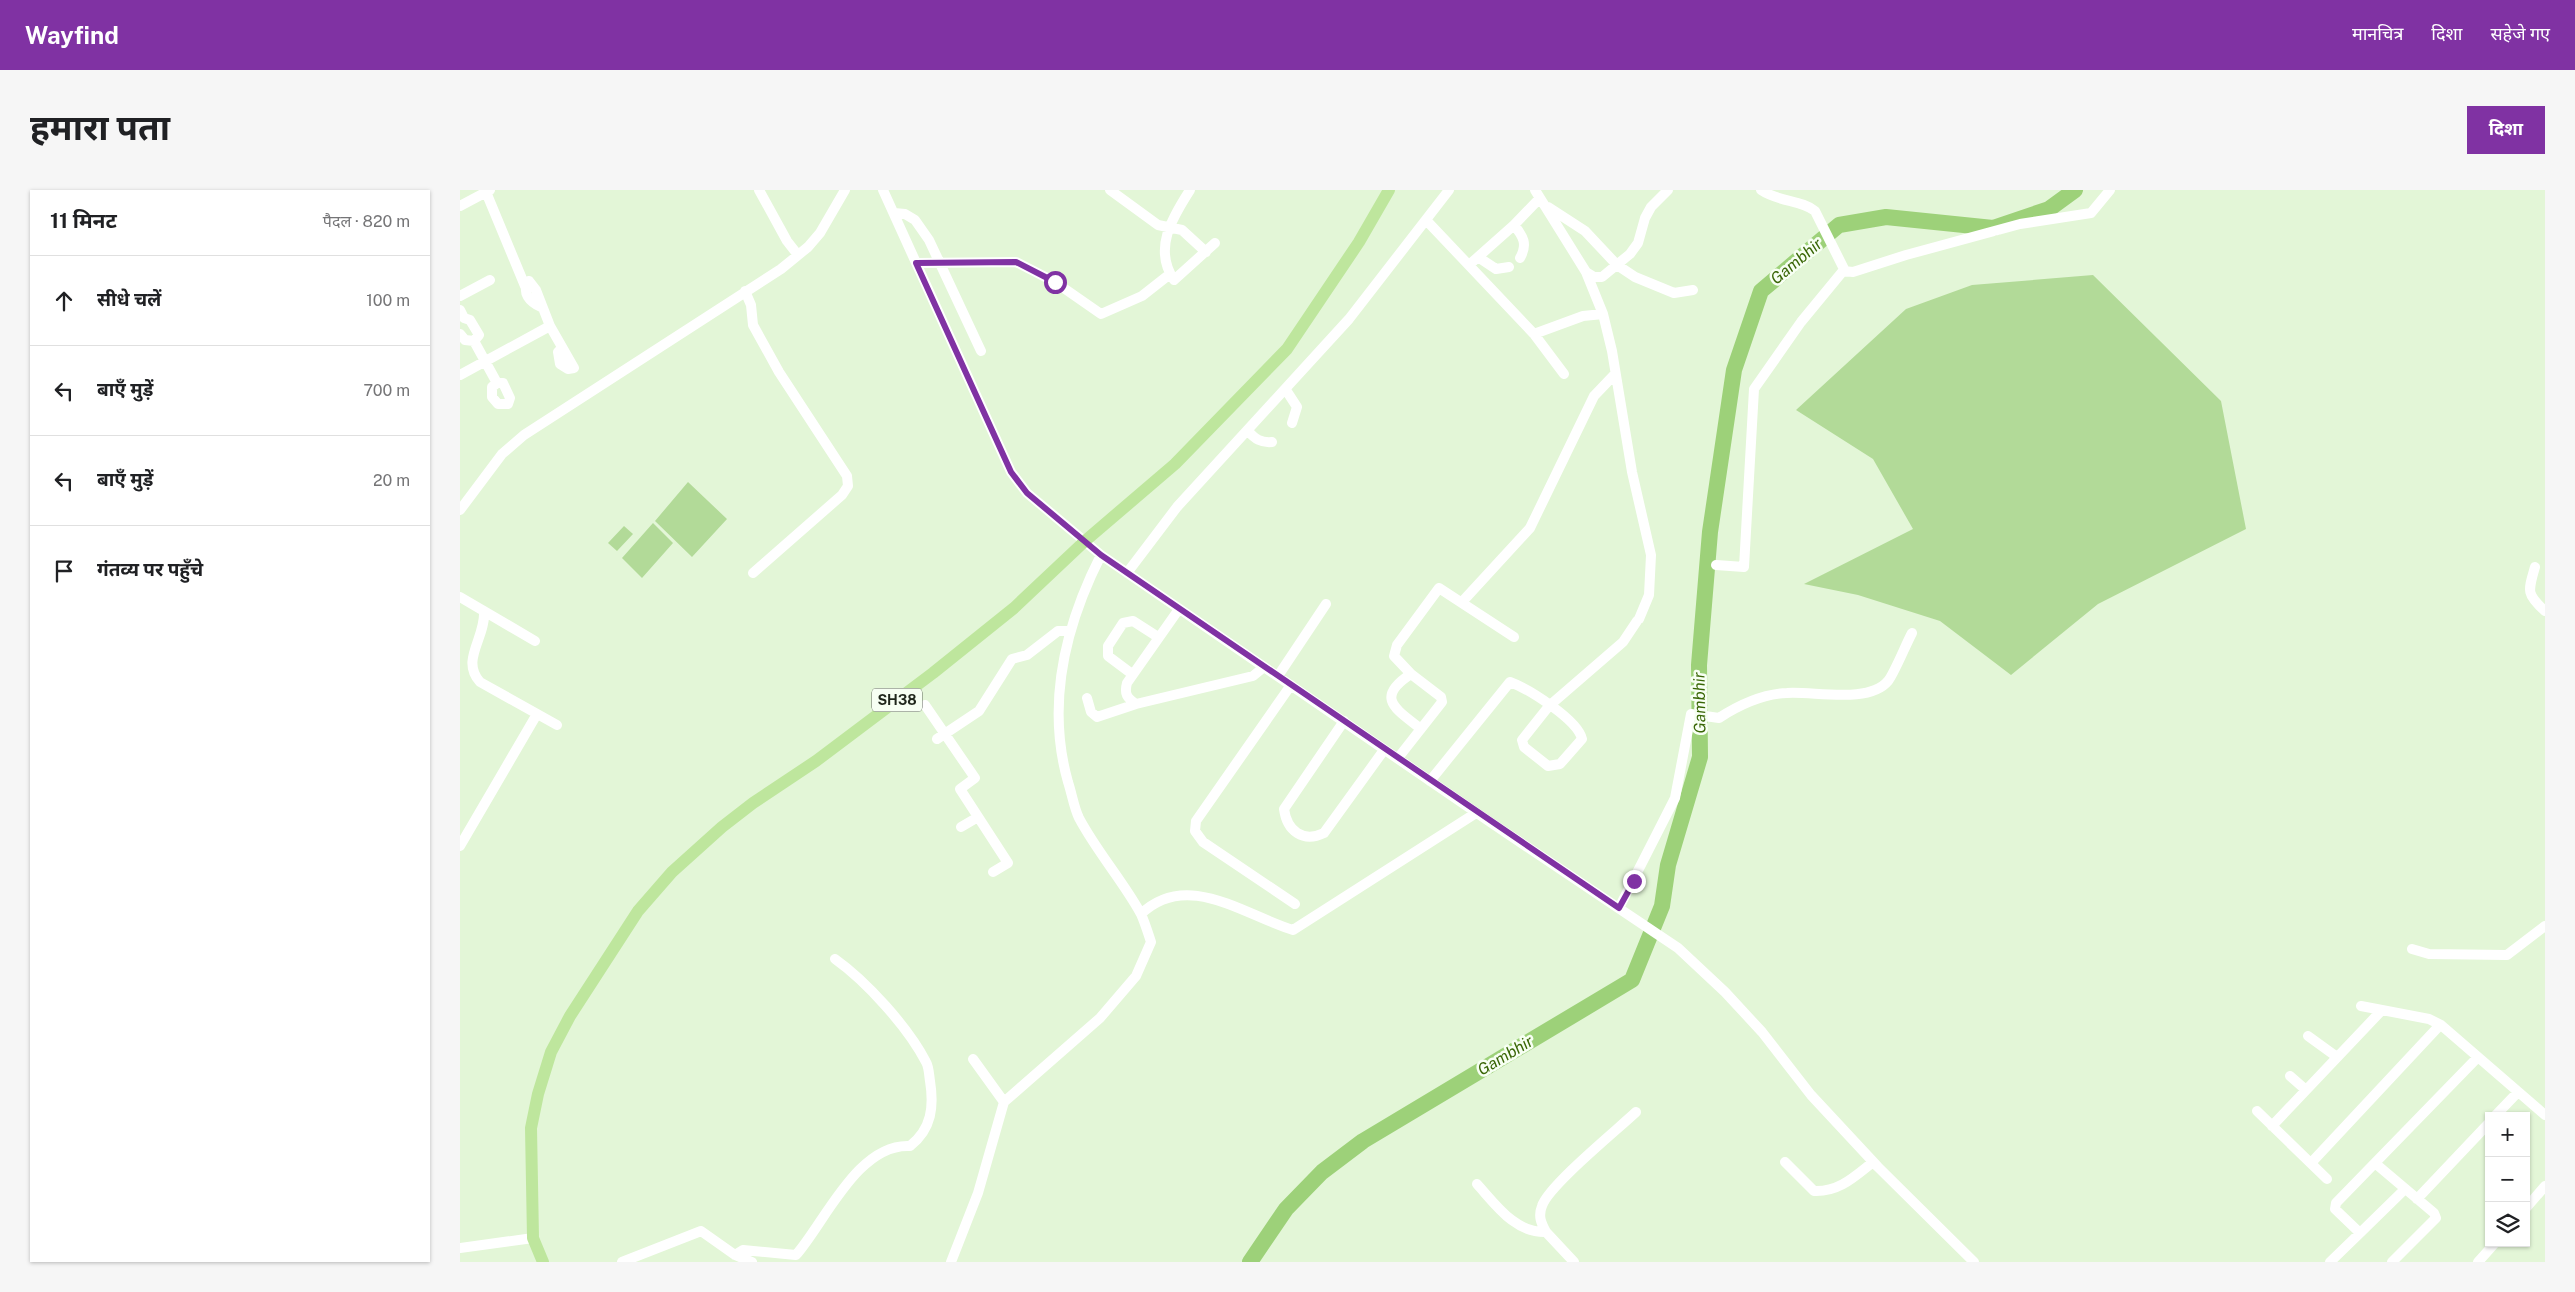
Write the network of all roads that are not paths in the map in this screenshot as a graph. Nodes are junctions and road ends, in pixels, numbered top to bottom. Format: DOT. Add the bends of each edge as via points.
graph roads {
  1 [pos="759,190"];
  2 [pos="845,190"];
  3 [pos="883,190"];
  4 [pos="1110,190"];
  5 [pos="1190,190"];
  6 [pos="1389,190"];
  7 [pos="1449,190"];
  8 [pos="1668,190"];
  9 [pos="1762,190"];
  10 [pos="2110,190"];
  11 [pos="488,191"];
  12 [pos="1540,198"];
  13 [pos="460,206"];
  14 [pos="894,213"];
  15 [pos="1426,220"];
  16 [pos="1514,225"];
  17 [pos="1168,228"];
  18 [pos="1215,242"];
  19 [pos="1206,252"];
  20 [pos="798,255"];
  21 [pos="1478,257"];
  22 [pos="1520,258"];
  23 [pos="916,263"];
  24 [pos="940,263"];
  25 [pos="1469,265"];
  26 [pos="1617,265"];
  27 [pos="1509,267"];
  28 [pos="1845,271"];
  29 [pos="1586,272"];
  30 [pos="1170,274"];
  31 [pos="490,280"];
  32 [pos="1693,290"];
  33 [pos="745,291"];
  34 [pos="460,296"];
  35 [pos="1603,314"];
  36 [pos="462,317"];
  37 [pos="550,326"];
  38 [pos="460,334"];
  39 [pos="1534,334"];
  40 [pos="474,341"];
  41 [pos="562,348"];
  42 [pos="981,351"];
  43 [pos="485,361"];
  44 [pos="1564,374"];
  45 [pos="1615,374"];
  46 [pos="460,375"];
  47 [pos="497,383"];
  48 [pos="1286,390"];
  49 [pos="1292,423"];
  50 [pos="1248,431"];
  51 [pos="1272,442"];
  52 [pos="460,510"];
  53 [pos="1085,540"];
  54 [pos="1101,555"];
  55 [pos="1716,565"];
  56 [pos="2535,567"];
  57 [pos="753,573"];
  58 [pos="1127,573"];
  59 [pos="460,597"];
  60 [pos="1462,602"];
  61 [pos="1326,604"];
  62 [pos="1179,609"];
  63 [pos="484,611"];
  64 [pos="2545,611"];
  65 [pos="1070,631"];
  66 [pos="1912,633"];
  67 [pos="1158,637"];
  68 [pos="1514,637"];
  69 [pos="534,641"];
  70 [pos="1264,667"];
  71 [pos="1132,674"];
  72 [pos="1411,674"];
  73 [pos="1278,676"];
  74 [pos="1291,685"];
  75 [pos="1087,698"];
  76 [pos="1136,704"];
  77 [pos="924,706"];
  78 [pos="1549,706"];
  79 [pos="538,714"];
  80 [pos="1344,721"];
  81 [pos="557,725"];
  82 [pos="1421,729"];
  83 [pos="941,737"];
  84 [pos="1384,750"];
  85 [pos="1398,758"];
  86 [pos="1430,781"];
  87 [pos="1476,813"];
  88 [pos="978,816"];
  89 [pos="961,827"];
  90 [pos="460,846"];
  91 [pos="993,872"];
  92 [pos="1295,904"];
  93 [pos="1619,908"];
  94 [pos="1141,914"];
  95 [pos="2545,926"];
  96 [pos="2412,949"];
  97 [pos="835,958"];
  98 [pos="2361,1006"];
  99 [pos="2382,1010"];
  100 [pos="2440,1025"];
  101 [pos="2308,1036"];
  102 [pos="2337,1057"];
  103 [pos="2478,1057"];
  104 [pos="973,1059"];
  105 [pos="2290,1076"];
  106 [pos="2306,1090"];
  107 [pos="2518,1092"];
  108 [pos="1004,1102"];
  109 [pos="2257,1111"];
  110 [pos="1636,1112"];
  111 [pos="2500,1112"];
  112 [pos="2545,1115"];
  113 [pos="2272,1126"];
  114 [pos="2485,1127"];
  115 [pos="1785,1162"];
  116 [pos="1873,1162"];
  117 [pos="2311,1163"];
  118 [pos="2376,1164"];
  119 [pos="2327,1179"];
  120 [pos="1477,1184"];
  121 [pos="2545,1187"];
  122 [pos="2405,1189"];
  123 [pos="2417,1199"];
  124 [pos="2530,1204"];
  125 [pos="1546,1232"];
  126 [pos="2360,1233"];
  127 [pos="533,1238"];
  128 [pos="2491,1247"];
  129 [pos="460,1248"];
  130 [pos="735,1255"];
  131 [pos="543,1262"];
  132 [pos="622,1262"];
  133 [pos="752,1262"];
  134 [pos="950,1262"];
  135 [pos="1574,1262"];
  136 [pos="1974,1262"];
  137 [pos="2330,1262"];
  138 [pos="2392,1262"];
  139 [pos="2478,1262"];
  1 -- 20 [label="street"];
  2 -- 20 [label="street" via="820,233"];
  3 -- 14 [label="street"];
  4 -- 17 [label="street" via="1158,225"];
  5 -- 17 [label="street"];
  6 -- 53 [label="main road, SH38" via="1359,242 1288,349 1175,464"];
  7 -- 15 [label="street"];
  8 -- 26 [label="street" via="1651,207 1638,244"];
  9 -- 28 [label="street" via="1781,200 1810,206 1820,217"];
  10 -- 55 [label="street" via="2091,214 2020,224 1906,254 1853,272 1843,271 1801,322 1754,390 1744,567"];
  11 -- 13 [label="street"];
  11 -- 37 [label="street" via="526,294 541,307"];
  12 -- 16 [label="street"];
  12 -- 26 [label="street" via="1585,231"];
  12 -- 29 [label="street"];
  14 -- 23 [label="street"];
  14 -- 24 [label="street" via="906,214 915,220"];
  15 -- 25 [label="street"];
  15 -- 48 [label="street" via="1349,319"];
  16 -- 21 [label="street"];
  16 -- 22 [label="street" via="1525,241"];
  17 -- 19 [label="street" via="1182,230"];
  17 -- 30 [label="street" via="1164,262"];
  18 -- 19 [label="street"];
  19 -- 30 [label="street" via="1174,280"];
  20 -- 33 [label="street"];
  21 -- 25 [label="street"];
  21 -- 27 [label="street" via="1496,269"];
  23 -- 24 [label="street"];
  23 -- 53 [label="street" via="1011,472 1027,493"];
  24 -- 30 [label="street" via="1016,262 1055,282 1101,314 1142,296"];
  24 -- 42 [label="street"];
  25 -- 39 [label="street"];
  26 -- 29 [label="street" via="1602,277"];
  26 -- 32 [label="street" via="1635,277 1674,293"];
  29 -- 35 [label="street"];
  31 -- 34 [label="street"];
  33 -- 52 [label="street" via="524,435 502,454"];
  33 -- 57 [label="street" via="751,305 753,325 779,372 847,476 848,486 842,495"];
  35 -- 39 [label="street" via="1583,316"];
  35 -- 45 [label="street"];
  36 -- 40 [label="street" via="470,320 479,335"];
  37 -- 41 [label="street"];
  37 -- 43 [label="street"];
  38 -- 40 [label="street" via="465,340"];
  39 -- 44 [label="street"];
  40 -- 43 [label="street"];
  43 -- 46 [label="street"];
  43 -- 47 [label="street"];
  45 -- 60 [label="street" via="1594,396 1530,528"];
  45 -- 78 [label="street" via="1651,555 1649,595 1623,642"];
  48 -- 49 [label="street" via="1297,407"];
  48 -- 50 [label="street"];
  50 -- 51 [label="street" via="1254,439"];
  50 -- 58 [label="street" via="1177,507"];
  53 -- 54 [label="street"];
  53 -- 127 [label="main road, SH38" via="1014,608 933,673 722,827 672,872 638,911 570,1016 551,1052 531,1128"];
  54 -- 58 [label="street"];
  54 -- 65 [label="street" via="1086,584"];
  56 -- 64 [label="street" via="2529,588 2531,598"];
  58 -- 62 [label="street"];
  59 -- 63 [label="street"];
  60 -- 68 [label="street"];
  60 -- 72 [label="street" via="1439,588 1397,645 1394,656"];
  61 -- 73 [label="street"];
  62 -- 67 [label="street"];
  62 -- 70 [label="street"];
  63 -- 69 [label="street"];
  63 -- 79 [label="street" via="483,631 472,657 474,676"];
  65 -- 83 [label="street" via="1058,632 1027,655 1012,659 978,711"];
  65 -- 94 [label="street" via="1060,677 1058,708 1062,760 1078,816"];
  66 -- 93 [label="street" via="1888,681 1879,688 1846,694 1786,692 1738,706 1720,718 1691,714 1675,798"];
  67 -- 71 [label="street"];
  67 -- 71 [label="street" via="1133,621 1123,623 1108,646 1108,656"];
  70 -- 73 [label="street"];
  70 -- 76 [label="street" via="1253,676"];
  71 -- 76 [label="street" via="1125,691"];
  72 -- 82 [label="street" via="1441,697 1442,702"];
  72 -- 82 [label="street" via="1392,688 1390,698 1393,706"];
  73 -- 74 [label="street"];
  74 -- 80 [label="street"];
  74 -- 92 [label="street" via="1196,821 1195,831 1203,842"];
  75 -- 76 [label="street" via="1091,712 1097,717"];
  77 -- 83 [label="street"];
  78 -- 78 [label="street" via="1580,730 1582,739 1560,764 1548,766 1524,747 1522,740"];
  78 -- 86 [label="street" via="1524,687 1510,682"];
  79 -- 81 [label="street"];
  79 -- 90 [label="street"];
  80 -- 84 [label="street"];
  80 -- 84 [label="street" via="1284,809 1285,819 1296,833 1304,838 1324,833"];
  82 -- 85 [label="street"];
  83 -- 88 [label="street" via="976,778 960,789"];
  84 -- 85 [label="street"];
  85 -- 86 [label="street"];
  86 -- 87 [label="street"];
  87 -- 93 [label="street"];
  87 -- 94 [label="street" via="1293,930 1214,899 1192,895 1172,895 1152,903"];
  88 -- 89 [label="street"];
  88 -- 91 [label="street" via="1008,863"];
  93 -- 116 [label="street" via="1678,948 1725,992 1762,1032 1811,1095"];
  94 -- 108 [label="street" via="1151,942 1136,976 1100,1018"];
  95 -- 96 [label="street" via="2507,955 2429,954"];
  97 -- 130 [label="street" via="869,987 927,1064 933,1104 931,1118 920,1139 910,1146 884,1151 855,1174 796,1256 743,1250"];
  98 -- 99 [label="street"];
  99 -- 100 [label="street" via="2429,1019"];
  99 -- 102 [label="street"];
  100 -- 103 [label="street"];
  100 -- 117 [label="street"];
  101 -- 102 [label="street"];
  102 -- 106 [label="street"];
  103 -- 107 [label="street"];
  103 -- 118 [label="street"];
  104 -- 108 [label="street"];
  105 -- 106 [label="street"];
  106 -- 113 [label="street"];
  107 -- 111 [label="street"];
  107 -- 112 [label="street"];
  108 -- 134 [label="street" via="978,1193"];
  109 -- 113 [label="street"];
  110 -- 125 [label="street" via="1562,1180 1542,1204 1541,1223"];
  113 -- 117 [label="street"];
  114 -- 123 [label="street"];
  115 -- 116 [label="street" via="1814,1191 1828,1192"];
  116 -- 136 [label="street"];
  117 -- 119 [label="street"];
  118 -- 122 [label="street"];
  118 -- 126 [label="street" via="2334,1206"];
  120 -- 125 [label="street" via="1510,1220 1535,1232"];
  121 -- 124 [label="street"];
  122 -- 123 [label="street"];
  122 -- 126 [label="street"];
  123 -- 138 [label="street" via="2436,1218"];
  125 -- 135 [label="street"];
  126 -- 137 [label="street"];
  127 -- 129 [label="street"];
  127 -- 131 [label="main road, SH38"];
  128 -- 139 [label="street"];
  130 -- 132 [label="street" via="701,1230"];
  130 -- 133 [label="street"];
}
